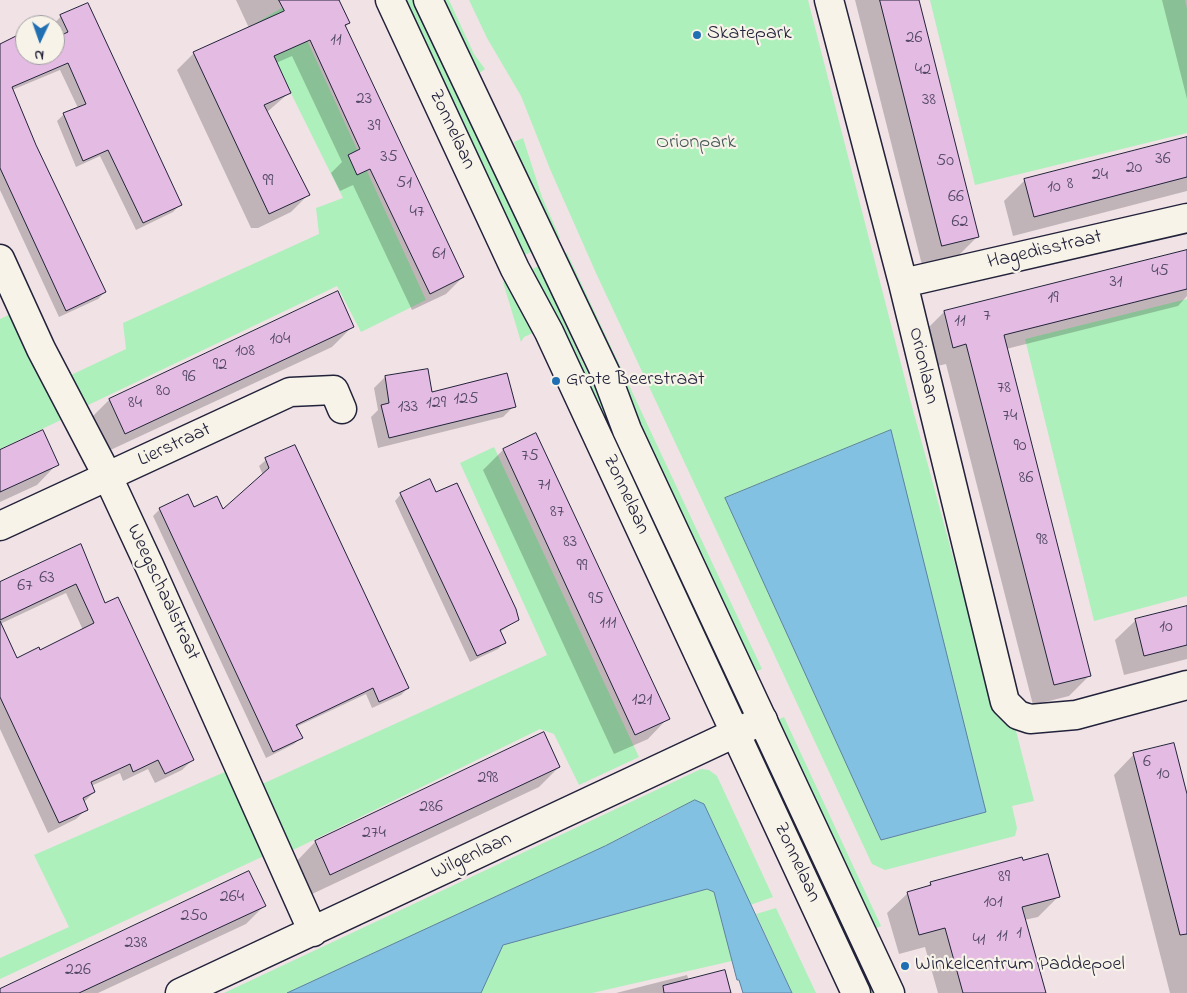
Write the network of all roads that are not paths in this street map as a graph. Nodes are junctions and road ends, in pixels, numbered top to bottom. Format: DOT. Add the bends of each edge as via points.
graph roads {
  1 [pos="390,0"];
  2 [pos="428,0"];
  3 [pos="829,0"];
  4 [pos="1187,218"];
  5 [pos="0,259"];
  6 [pos="903,284"];
  7 [pos="342,409"];
  8 [pos="108,477"];
  9 [pos="0,526"];
  10 [pos="1187,686"];
  11 [pos="763,720"];
  12 [pos="735,733"];
  13 [pos="313,932"];
  14 [pos="180,993"];
  15 [pos="856,993"];
  16 [pos="890,993"];
  1 -- 12 [label="street, Zonnelaan" via="515,268 550,332"];
  2 -- 11 [label="street, Zonnelaan" via="606,374 627,430"];
  3 -- 6 [label="street, Orionlaan"];
  4 -- 6 [label="street, Hagedisstraat"];
  5 -- 8 [label="street, Weegschaalstraat" via="41,349"];
  6 -- 10 [label="street, Orionlaan" via="1005,702 1018,715 1030,719 1076,715"];
  7 -- 8 [label="street, Lierstraat" via="334,390 290,392"];
  8 -- 9 [label="street, Lierstraat"];
  8 -- 13 [label="street, Weegschaalstraat"];
  11 -- 12 [label="street, Wilgenlaan"];
  11 -- 16 [label="street, Zonnelaan"];
  12 -- 13 [label="street, Wilgenlaan"];
  12 -- 15 [label="street, Zonnelaan"];
  13 -- 14 [label="street, Wilgenlaan"];
}
